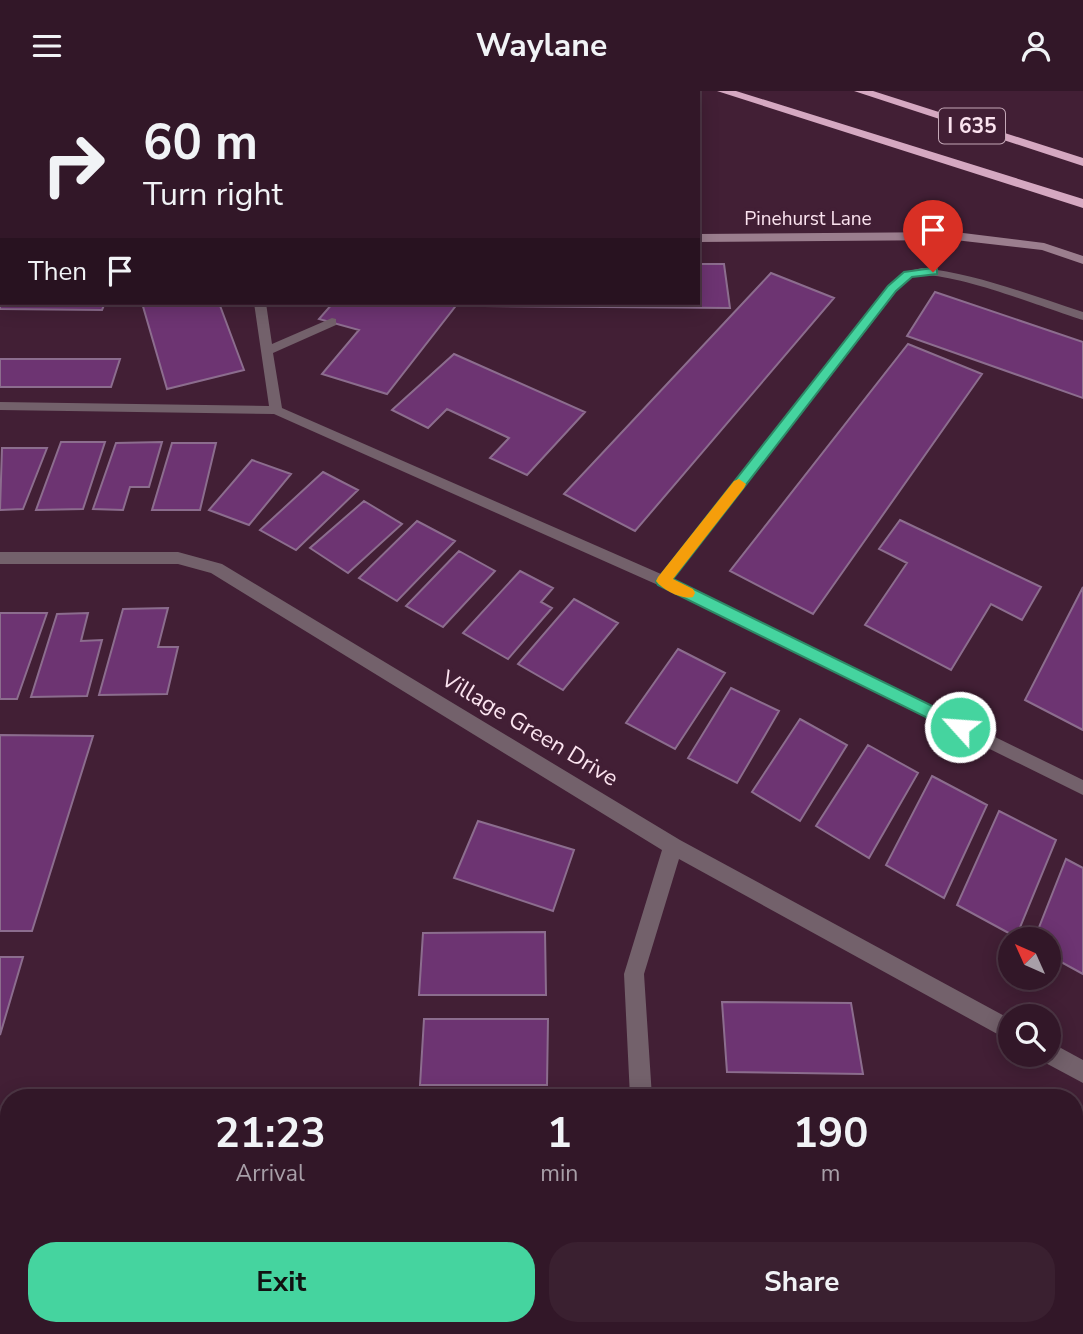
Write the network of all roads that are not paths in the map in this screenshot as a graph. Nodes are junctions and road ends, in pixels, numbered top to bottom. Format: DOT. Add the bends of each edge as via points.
graph roads {
  1 [pos="723,91"];
  2 [pos="860,91"];
  3 [pos="1083,162"];
  4 [pos="1083,204"];
  5 [pos="700,237"];
  6 [pos="1083,260"];
  7 [pos="260,305"];
  8 [pos="1083,316"];
  9 [pos="332,322"];
  10 [pos="267,351"];
  11 [pos="0,406"];
  12 [pos="276,410"];
  13 [pos="0,558"];
  14 [pos="663,581"];
  15 [pos="1083,788"];
  16 [pos="673,846"];
  17 [pos="998,1024"];
  18 [pos="1061,1059"];
  19 [pos="1083,1072"];
  20 [pos="641,1089"];
  1 -- 4 [label="highway"];
  2 -- 3 [label="highway, I 635"];
  5 -- 6 [label="street, Pinehurst Lane" via="955,236 1044,247"];
  7 -- 10 [label="lane"];
  8 -- 14 [label="lane" via="957,277 933,272 908,274"];
  9 -- 10 [label="lane"];
  10 -- 12 [label="lane"];
  11 -- 12 [label="lane"];
  12 -- 14 [label="lane"];
  13 -- 16 [label="street, Village Green Drive" via="178,558 216,568"];
  14 -- 15 [label="lane"];
  16 -- 17 [label="street, Village Green Drive"];
  16 -- 20 [label="street" via="634,974"];
  18 -- 19 [label="street"];
}
